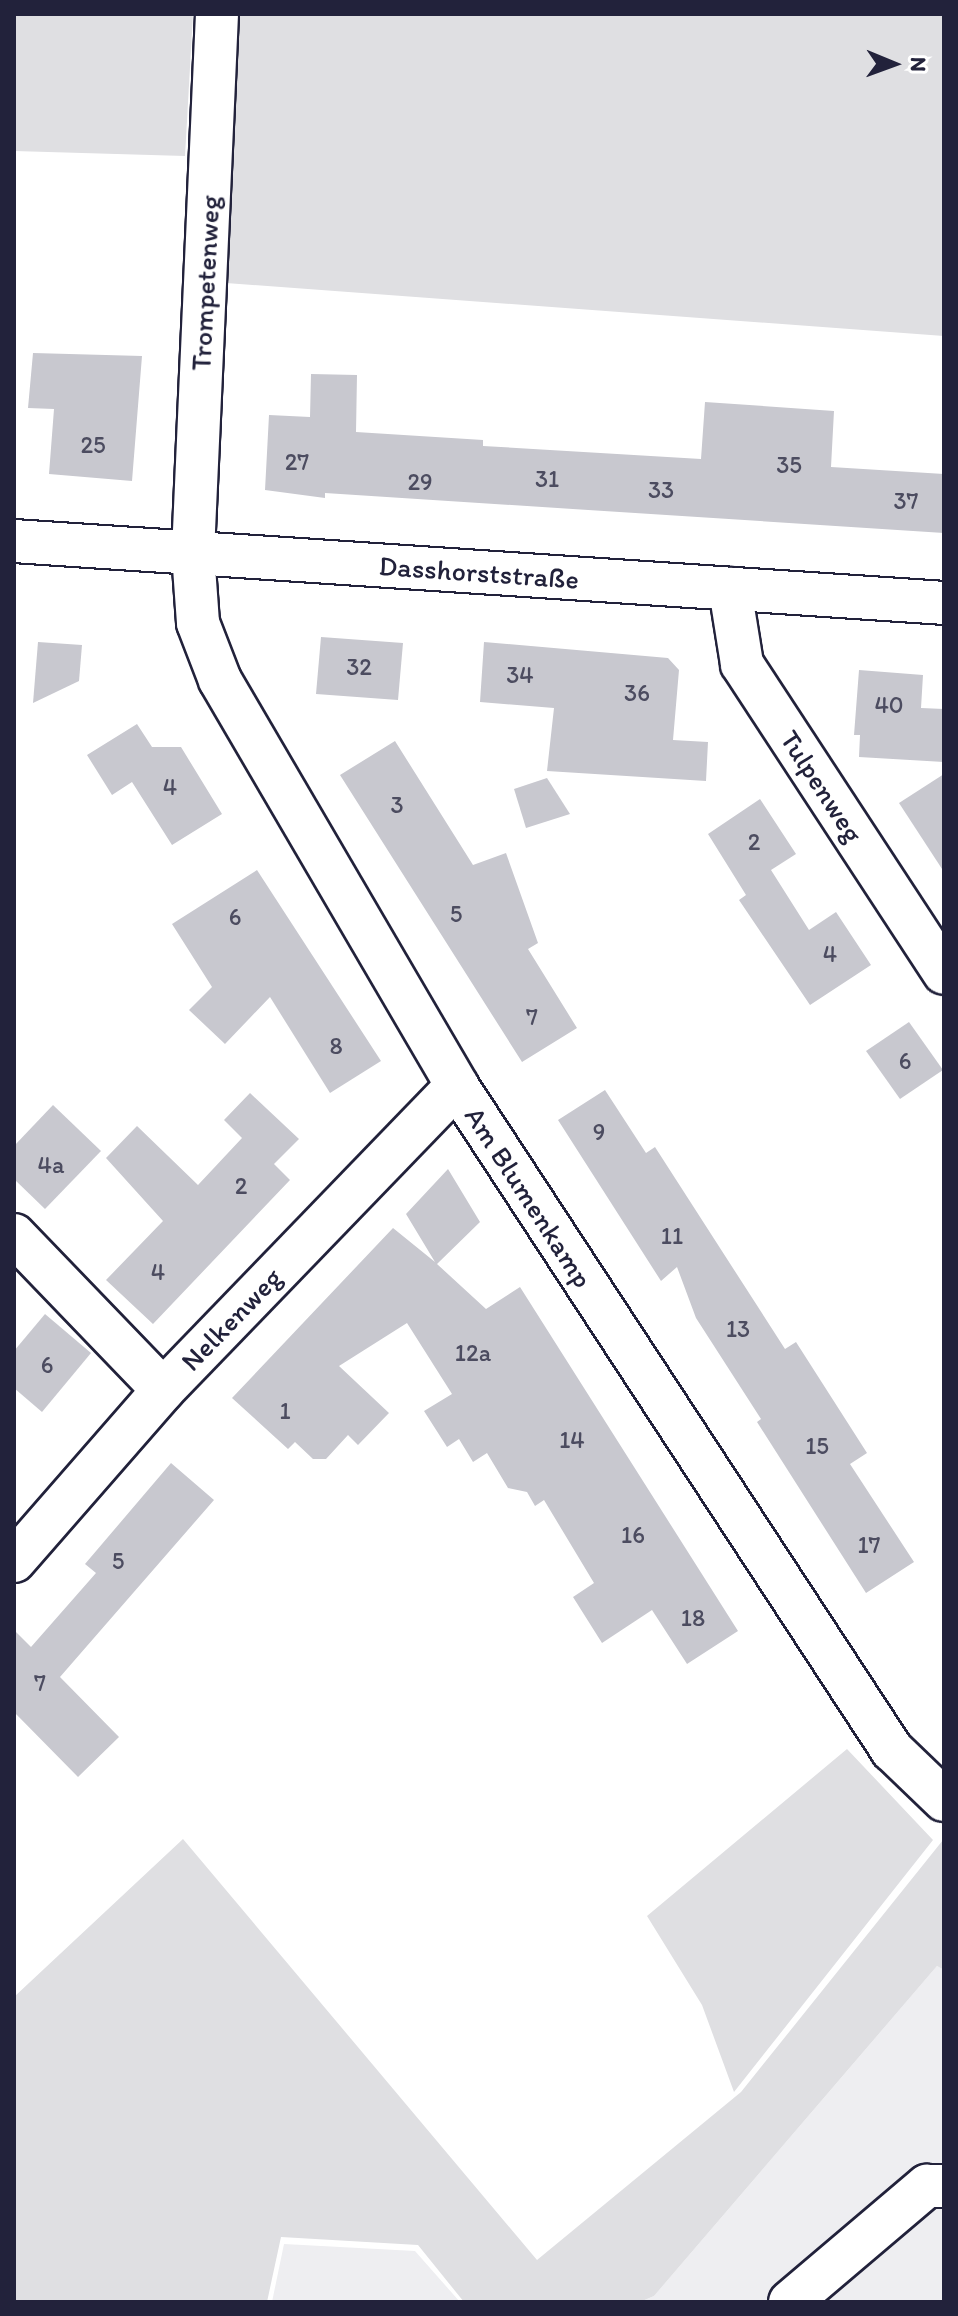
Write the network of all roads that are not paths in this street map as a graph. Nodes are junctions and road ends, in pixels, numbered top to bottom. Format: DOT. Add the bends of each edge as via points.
graph roads {
  1 [pos="217,14"];
  2 [pos="14,541"];
  3 [pos="193,553"];
  4 [pos="730,589"];
  5 [pos="944,603"];
  6 [pos="944,973"];
  7 [pos="457,1086"];
  8 [pos="14,1235"];
  9 [pos="163,1390"];
  10 [pos="14,1561"];
  11 [pos="944,1800"];
  12 [pos="944,2186"];
  13 [pos="790,2302"];
  1 -- 3 [label="street, Trompetenweg"];
  2 -- 3 [label="street, Dasshorststraße"];
  3 -- 4 [label="street, Dasshorststraße"];
  3 -- 7 [label="street, Am Blumenkamp" via="198,623 220,680"];
  4 -- 5 [label="street, Dasshorststraße"];
  4 -- 6 [label="street, Tulpenweg" via="742,664"];
  7 -- 9 [label="street, Nelkenweg"];
  7 -- 11 [label="street, Am Blumenkamp" via="892,1750"];
  8 -- 9 [label="street"];
  9 -- 10 [label="street, Nelkenweg"];
  12 -- 13 [label="street" via="927,2186"];
}
